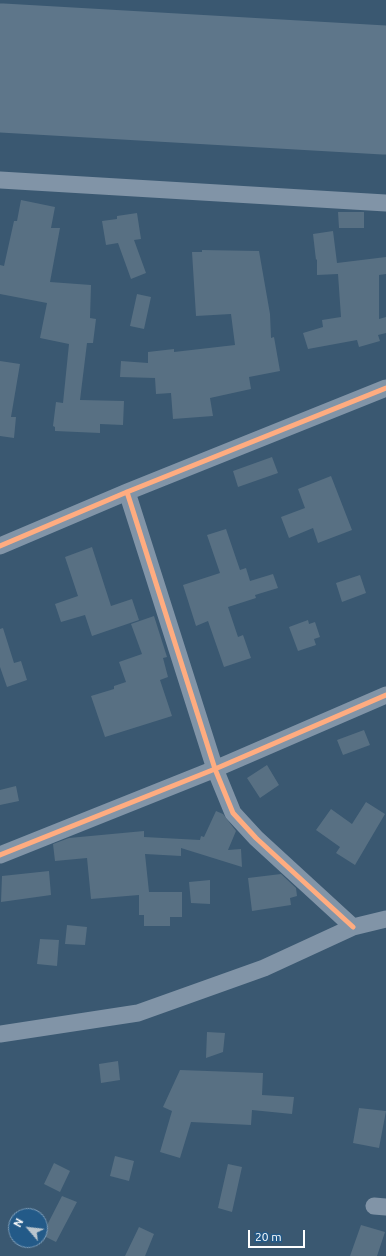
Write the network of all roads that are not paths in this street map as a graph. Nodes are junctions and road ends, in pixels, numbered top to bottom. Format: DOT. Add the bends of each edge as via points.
graph roads {
  1 [pos="0,180"];
  2 [pos="386,204"];
  3 [pos="386,388"];
  4 [pos="127,492"];
  5 [pos="0,546"];
  6 [pos="386,695"];
  7 [pos="215,769"];
  8 [pos="0,855"];
  9 [pos="386,919"];
  10 [pos="353,927"];
  11 [pos="0,1034"];
  1 -- 2 [label="street"];
  3 -- 4 [label="street"];
  4 -- 5 [label="street"];
  4 -- 7 [label="street"];
  6 -- 7 [label="street"];
  7 -- 8 [label="street"];
  7 -- 10 [label="street" via="233,813 256,838"];
  9 -- 10 [label="street"];
  10 -- 11 [label="street" via="264,968 138,1014"];
}
